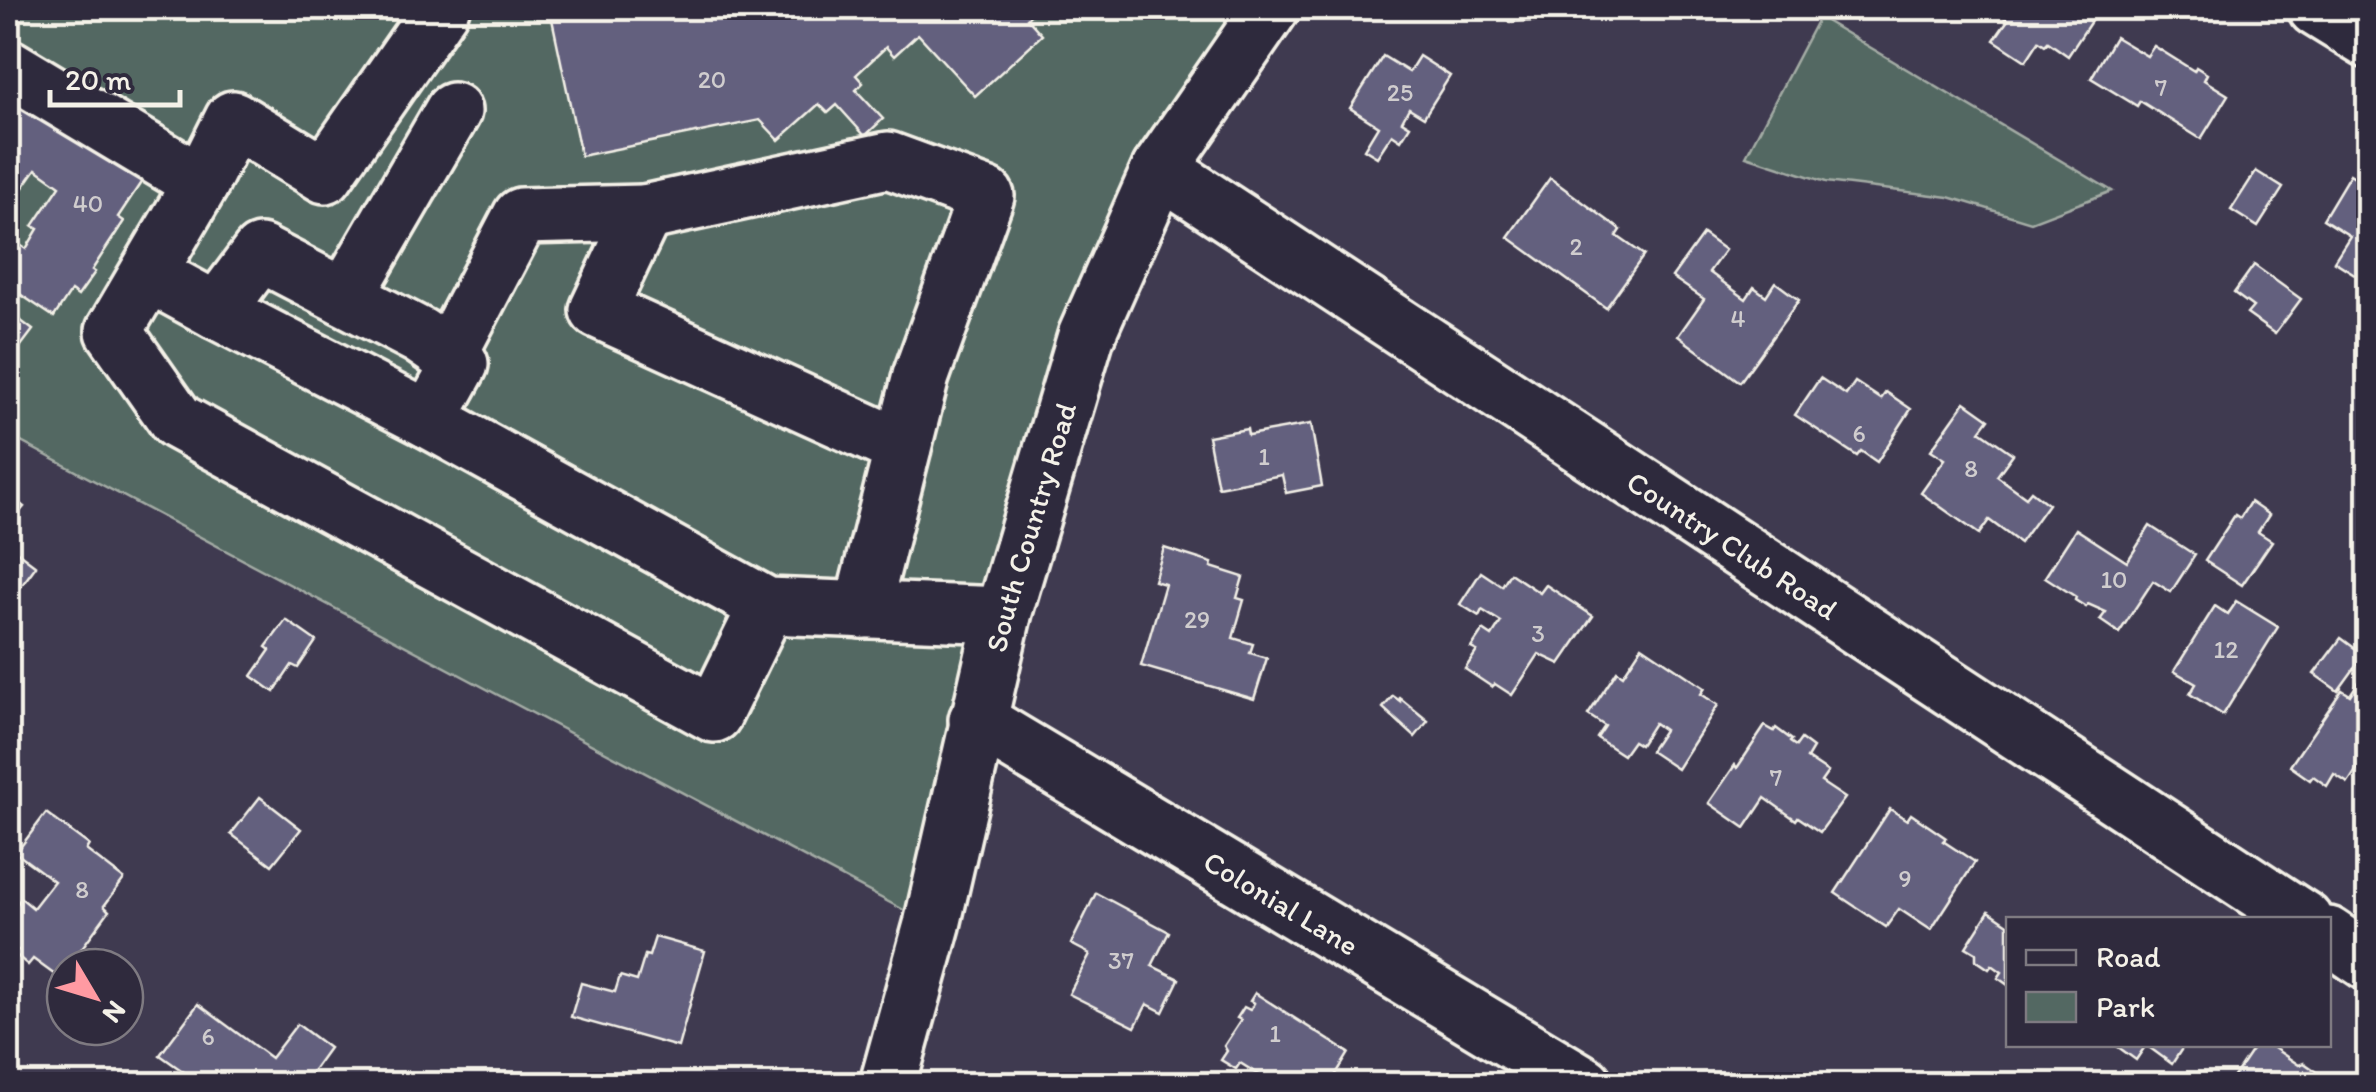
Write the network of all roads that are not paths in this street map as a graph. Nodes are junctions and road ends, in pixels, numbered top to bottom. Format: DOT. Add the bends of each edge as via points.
graph roads {
  1 [pos="440,8"];
  2 [pos="1270,8"];
  3 [pos="2316,8"];
  4 [pos="2368,40"];
  5 [pos="8,67"];
  6 [pos="453,111"];
  7 [pos="1160,169"];
  8 [pos="201,183"];
  9 [pos="644,213"];
  10 [pos="148,274"];
  11 [pos="346,297"];
  12 [pos="216,310"];
  13 [pos="448,356"];
  14 [pos="429,420"];
  15 [pos="903,448"];
  16 [pos="767,606"];
  17 [pos="862,610"];
  18 [pos="1003,615"];
  19 [pos="977,720"];
  20 [pos="2299,917"];
  21 [pos="2331,938"];
  22 [pos="2368,962"];
  23 [pos="888,1084"];
  24 [pos="1584,1084"];
  1 -- 8 [label="street" via="325,174 232,119"];
  2 -- 7 [label="street, South Country Road"];
  3 -- 4 [label="street"];
  5 -- 8 [label="street"];
  6 -- 11 [label="street"];
  7 -- 18 [label="street, South Country Road" via="1086,336"];
  7 -- 20 [label="street, Country Club Road"];
  8 -- 10 [label="street"];
  9 -- 13 [label="street" via="521,216"];
  9 -- 15 [label="street" via="598,310"];
  9 -- 15 [label="street" via="888,160 986,196 921,376"];
  10 -- 12 [label="street"];
  10 -- 16 [label="street" via="114,331 178,421 714,714"];
  11 -- 12 [label="street" via="260,253"];
  11 -- 13 [label="street"];
  12 -- 14 [label="street"];
  13 -- 14 [label="street" via="460,364"];
  14 -- 16 [label="street"];
  15 -- 17 [label="street"];
  16 -- 17 [label="street"];
  17 -- 18 [label="street"];
  18 -- 19 [label="street, South Country Road"];
  19 -- 23 [label="street, South Country Road"];
  19 -- 24 [label="street, Colonial Lane"];
  21 -- 22 [label="street"];
}
